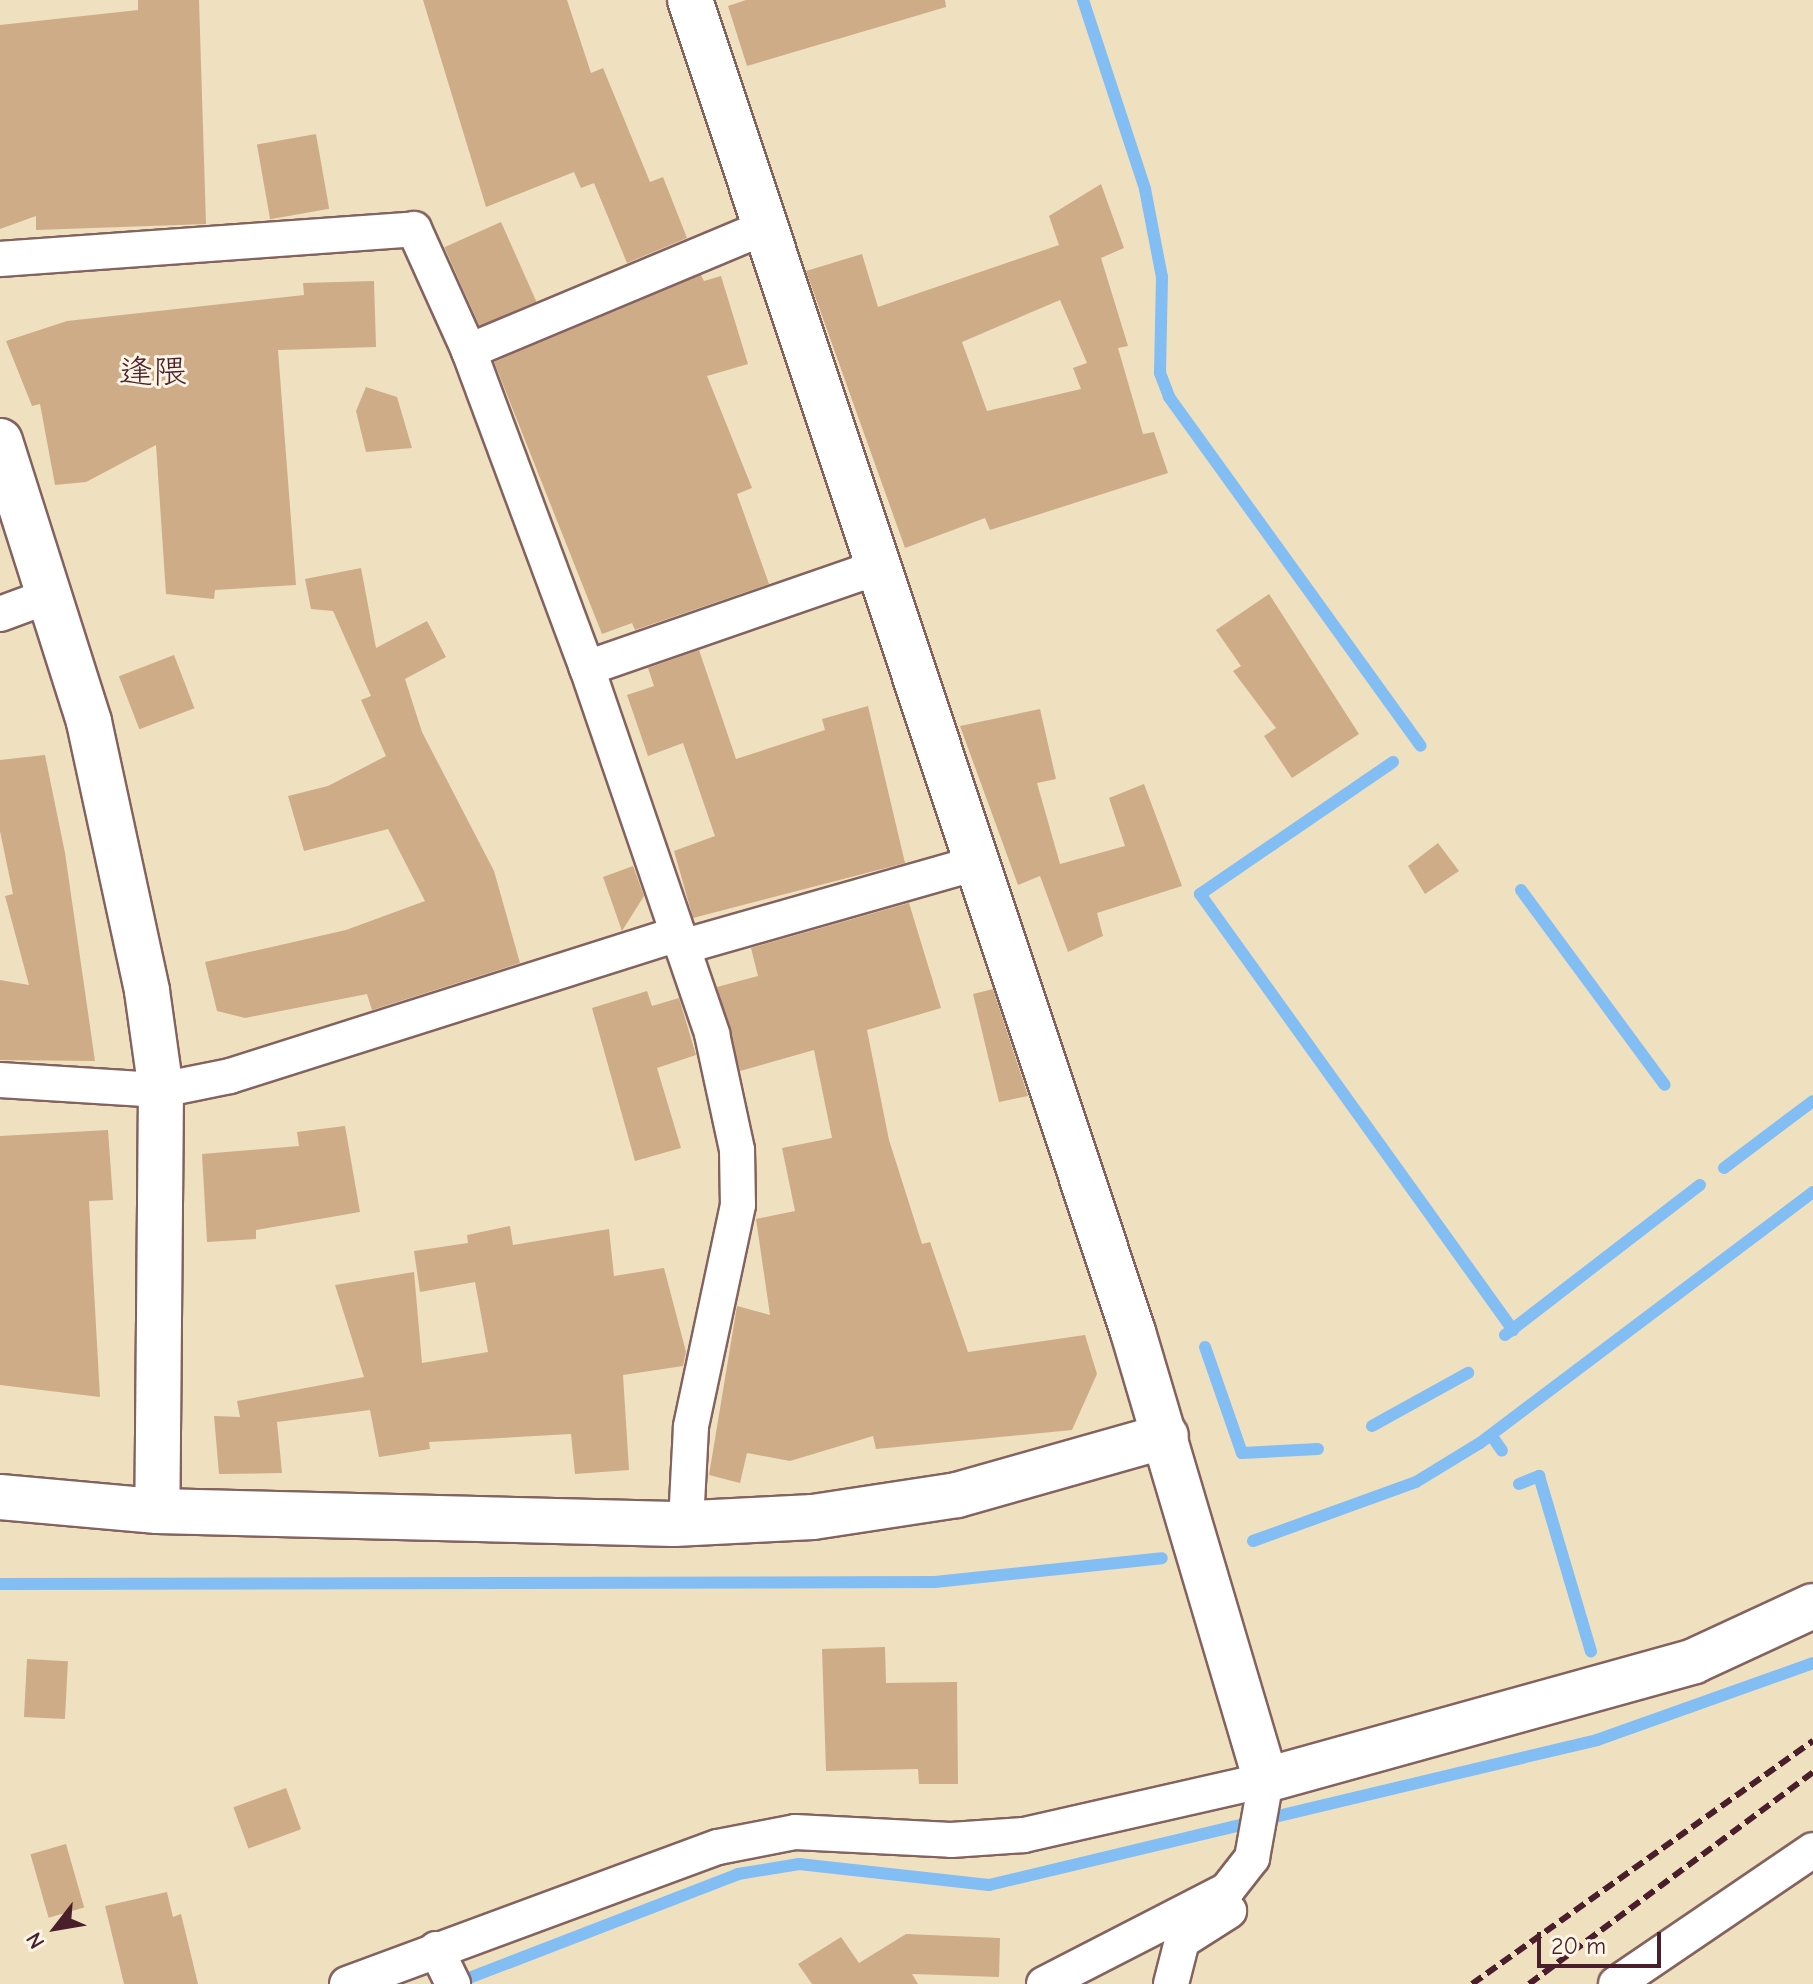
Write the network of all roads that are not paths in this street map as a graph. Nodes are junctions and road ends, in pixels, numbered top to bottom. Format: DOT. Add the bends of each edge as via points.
graph roads {
  1 [pos="690,0"];
  2 [pos="763,228"];
  3 [pos="0,259"];
  4 [pos="469,351"];
  5 [pos="0,441"];
  6 [pos="875,568"];
  7 [pos="49,596"];
  8 [pos="0,614"];
  9 [pos="587,668"];
  10 [pos="976,863"];
  11 [pos="680,941"];
  12 [pos="0,1080"];
  13 [pos="161,1090"];
  14 [pos="1166,1436"];
  15 [pos="0,1497"];
  16 [pos="157,1511"];
  17 [pos="686,1523"];
  18 [pos="1813,1606"];
  19 [pos="1269,1807"];
  20 [pos="1813,1850"];
  21 [pos="436,1949"];
  22 [pos="1172,1982"];
  23 [pos="347,1984"];
  24 [pos="453,1984"];
  25 [pos="1044,1984"];
  26 [pos="1616,1984"];
  1 -- 2 [label="street"];
  2 -- 4 [label="street"];
  2 -- 6 [label="street"];
  3 -- 4 [label="street" via="414,229"];
  4 -- 9 [label="street"];
  5 -- 7 [label="street"];
  6 -- 9 [label="street"];
  6 -- 10 [label="street"];
  7 -- 8 [label="street"];
  7 -- 13 [label="street" via="116,824"];
  9 -- 11 [label="street"];
  10 -- 11 [label="street"];
  10 -- 14 [label="street"];
  11 -- 13 [label="street" via="230,1076"];
  11 -- 17 [label="street" via="715,1049 737,1150 738,1205 698,1376"];
  12 -- 13 [label="street"];
  13 -- 16 [label="street"];
  14 -- 17 [label="street" via="957,1495 813,1517"];
  14 -- 19 [label="street" via="1219,1606"];
  15 -- 16 [label="street"];
  16 -- 17 [label="street"];
  18 -- 19 [label="street" via="1694,1661"];
  19 -- 21 [label="street" via="951,1840 795,1832 718,1847"];
  19 -- 22 [label="street" via="1251,1896 1182,1941"];
  19 -- 25 [label="street" via="1252,1858 1227,1890"];
  20 -- 26 [label="street"];
  21 -- 23 [label="street"];
  21 -- 24 [label="street"];
}
